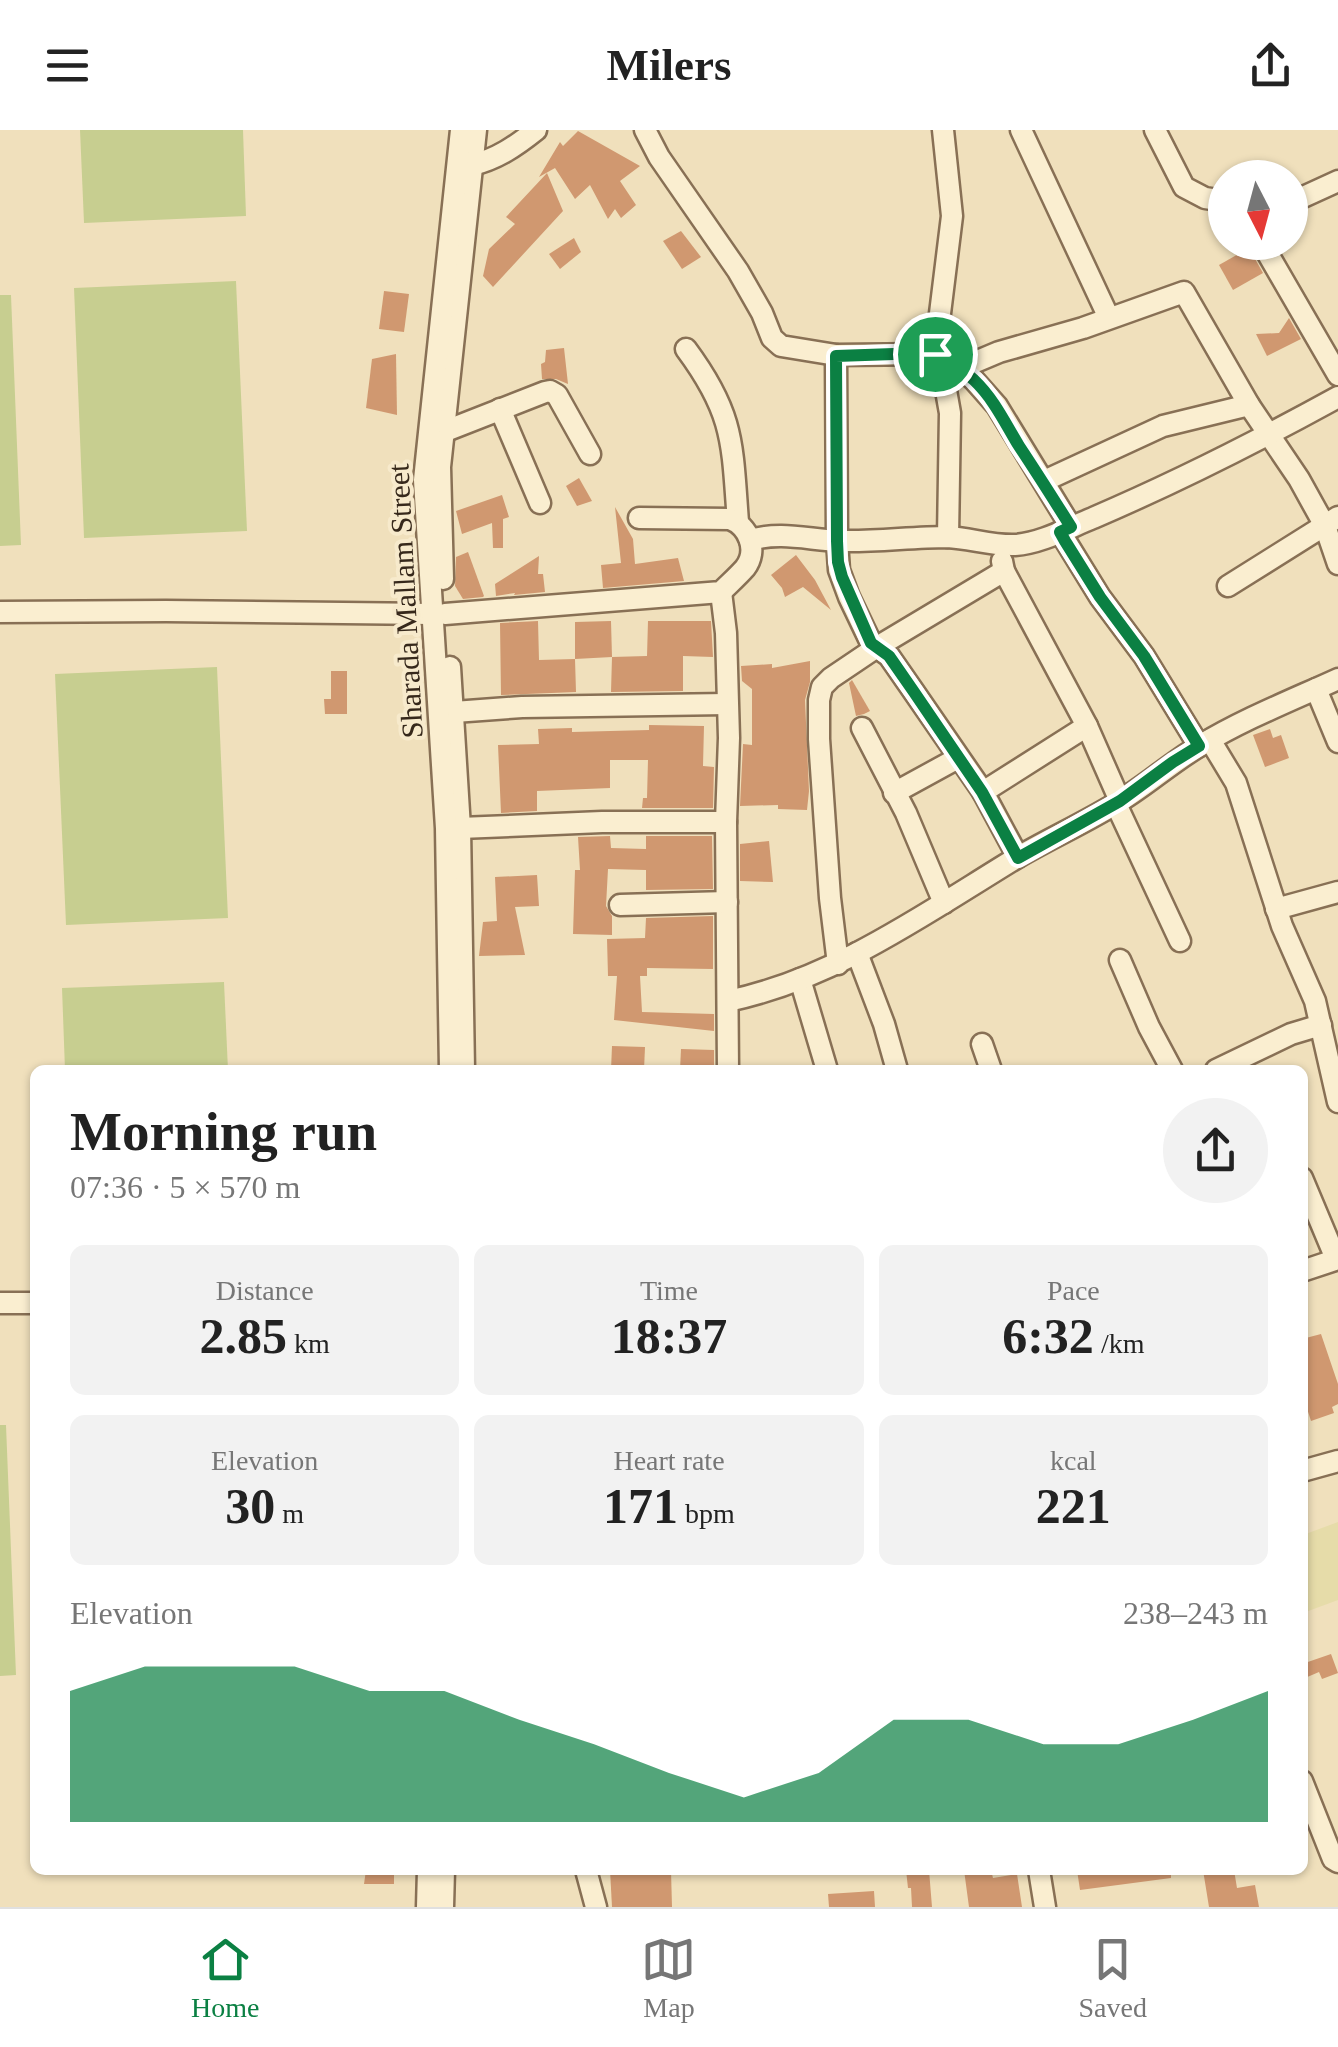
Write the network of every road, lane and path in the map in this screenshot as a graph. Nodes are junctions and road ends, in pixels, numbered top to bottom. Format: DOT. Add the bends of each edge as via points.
graph roads {
  1 [pos="462,130"];
  2 [pos="476,130"];
  3 [pos="536,130"];
  4 [pos="645,130"];
  5 [pos="943,130"];
  6 [pos="1021,130"];
  7 [pos="1154,130"];
  8 [pos="472,166"];
  9 [pos="1338,181"];
  10 [pos="1308,195"];
  11 [pos="1208,198"];
  12 [pos="1271,260"];
  13 [pos="1109,318"];
  14 [pos="686,349"];
  15 [pos="836,356"];
  16 [pos="946,361"];
  17 [pos="1338,375"];
  18 [pos="1338,397"];
  19 [pos="1249,405"];
  20 [pos="500,410"];
  21 [pos="443,432"];
  22 [pos="1268,434"];
  23 [pos="590,454"];
  24 [pos="1044,482"];
  25 [pos="540,502"];
  26 [pos="638,518"];
  27 [pos="738,522"];
  28 [pos="1331,522"];
  29 [pos="1066,530"];
  30 [pos="948,537"];
  31 [pos="750,540"];
  32 [pos="837,541"];
  33 [pos="999,545"];
  34 [pos="1338,564"];
  35 [pos="1004,571"];
  36 [pos="1228,586"];
  37 [pos="721,592"];
  38 [pos="0,612"];
  39 [pos="439,614"];
  40 [pos="877,647"];
  41 [pos="1338,678"];
  42 [pos="1316,689"];
  43 [pos="727,704"];
  44 [pos="454,712"];
  45 [pos="1087,726"];
  46 [pos="862,728"];
  47 [pos="1338,742"];
  48 [pos="1204,743"];
  49 [pos="958,758"];
  50 [pos="982,792"];
  51 [pos="894,793"];
  52 [pos="1118,802"];
  53 [pos="726,822"];
  54 [pos="460,828"];
  55 [pos="1018,858"];
  56 [pos="1338,892"];
  57 [pos="727,902"];
  58 [pos="944,903"];
  59 [pos="620,905"];
  60 [pos="1276,908"];
  61 [pos="1180,942"];
  62 [pos="847,959"];
  63 [pos="1120,960"];
  64 [pos="800,979"];
  65 [pos="728,1001"];
  66 [pos="1321,1025"];
  67 [pos="982,1044"];
  68 [pos="450,1065"];
  69 [pos="464,1065"];
  70 [pos="728,1065"];
  71 [pos="826,1065"];
  72 [pos="895,1065"];
  73 [pos="989,1065"];
  74 [pos="1169,1065"];
  75 [pos="1226,1065"];
  76 [pos="1338,1102"];
  77 [pos="1308,1192"];
  78 [pos="1337,1259"];
  79 [pos="1308,1269"];
  80 [pos="0,1302"];
  81 [pos="30,1303"];
  82 [pos="1338,1461"];
  83 [pos="1308,1470"];
  84 [pos="1308,1796"];
  85 [pos="1338,1862"];
  86 [pos="428,1875"];
  87 [pos="444,1875"];
  88 [pos="587,1875"];
  89 [pos="1040,1875"];
  90 [pos="427,1907"];
  91 [pos="444,1907"];
  92 [pos="596,1907"];
  93 [pos="1045,1907"];
  1 -- 39 [label="street, Sharada Mallam Street" via="424,480"];
  2 -- 8 [label="street, Sharada Mallam Street"];
  3 -- 8 [label="street"];
  4 -- 15 [label="street" via="738,271 772,338 790,350"];
  5 -- 16 [label="street" via="952,216"];
  6 -- 13 [label="street"];
  7 -- 11 [label="street" via="1184,187"];
  8 -- 21 [label="street, Sharada Mallam Street"];
  9 -- 10 [label="street"];
  12 -- 17 [label="street"];
  13 -- 16 [label="street"];
  13 -- 19 [label="street" via="1184,292"];
  14 -- 27 [label="street" via="725,415"];
  15 -- 16 [label="street"];
  15 -- 32 [label="street"];
  16 -- 24 [label="street" via="997,406"];
  16 -- 30 [label="street"];
  18 -- 22 [label="street"];
  19 -- 22 [label="street"];
  19 -- 24 [label="street" via="1163,426"];
  20 -- 21 [label="street"];
  20 -- 23 [label="street" via="550,391"];
  20 -- 25 [label="street"];
  21 -- 39 [label="street, Sharada Mallam Street"];
  22 -- 28 [label="street"];
  22 -- 29 [label="street"];
  24 -- 29 [label="street"];
  26 -- 27 [label="street"];
  27 -- 31 [label="street"];
  28 -- 34 [label="street"];
  28 -- 36 [label="street"];
  29 -- 33 [label="street"];
  29 -- 48 [label="street" via="1100,597"];
  30 -- 32 [label="street"];
  30 -- 33 [label="street"];
  31 -- 32 [label="street" via="795,535"];
  31 -- 37 [label="street" via="746,567"];
  32 -- 40 [label="street" via="849,597"];
  33 -- 35 [label="street"];
  35 -- 40 [label="street"];
  35 -- 45 [label="street"];
  37 -- 39 [label="street"];
  37 -- 43 [label="street"];
  38 -- 39 [label="street"];
  39 -- 44 [label="street, Sharada Mallam Street"];
  39 -- 68 [label="street, Sharada Mallam Street"];
  40 -- 49 [label="street"];
  40 -- 62 [label="street" via="827,681 819,700 830,898"];
  41 -- 42 [label="street"];
  42 -- 47 [label="street"];
  42 -- 48 [label="street"];
  43 -- 44 [label="street"];
  43 -- 53 [label="street"];
  44 -- 54 [label="street, Sharada Mallam Street"];
  45 -- 50 [label="street"];
  45 -- 52 [label="street"];
  46 -- 51 [label="street"];
  48 -- 52 [label="street"];
  48 -- 60 [label="street" via="1236,783"];
  49 -- 50 [label="street"];
  49 -- 51 [label="street"];
  50 -- 55 [label="street"];
  51 -- 58 [label="street"];
  52 -- 55 [label="street"];
  52 -- 61 [label="street"];
  53 -- 54 [label="street"];
  53 -- 57 [label="street"];
  54 -- 69 [label="street, Sharada Mallam Street"];
  55 -- 58 [label="street"];
  56 -- 60 [label="street"];
  57 -- 59 [label="street"];
  57 -- 65 [label="street"];
  58 -- 62 [label="street"];
  60 -- 66 [label="street"];
  62 -- 64 [label="street"];
  62 -- 72 [label="street" via="884,1024"];
  63 -- 74 [label="street"];
  64 -- 65 [label="street"];
  64 -- 71 [label="street"];
  65 -- 70 [label="street"];
  66 -- 75 [label="street"];
  66 -- 76 [label="street"];
  67 -- 73 [label="street"];
  77 -- 78 [label="street"];
  78 -- 79 [label="street"];
  80 -- 81 [label="street"];
  82 -- 83 [label="street"];
  84 -- 85 [label="street"];
  86 -- 90 [label="street"];
  87 -- 91 [label="street"];
  88 -- 92 [label="street"];
  89 -- 93 [label="street"];
}
